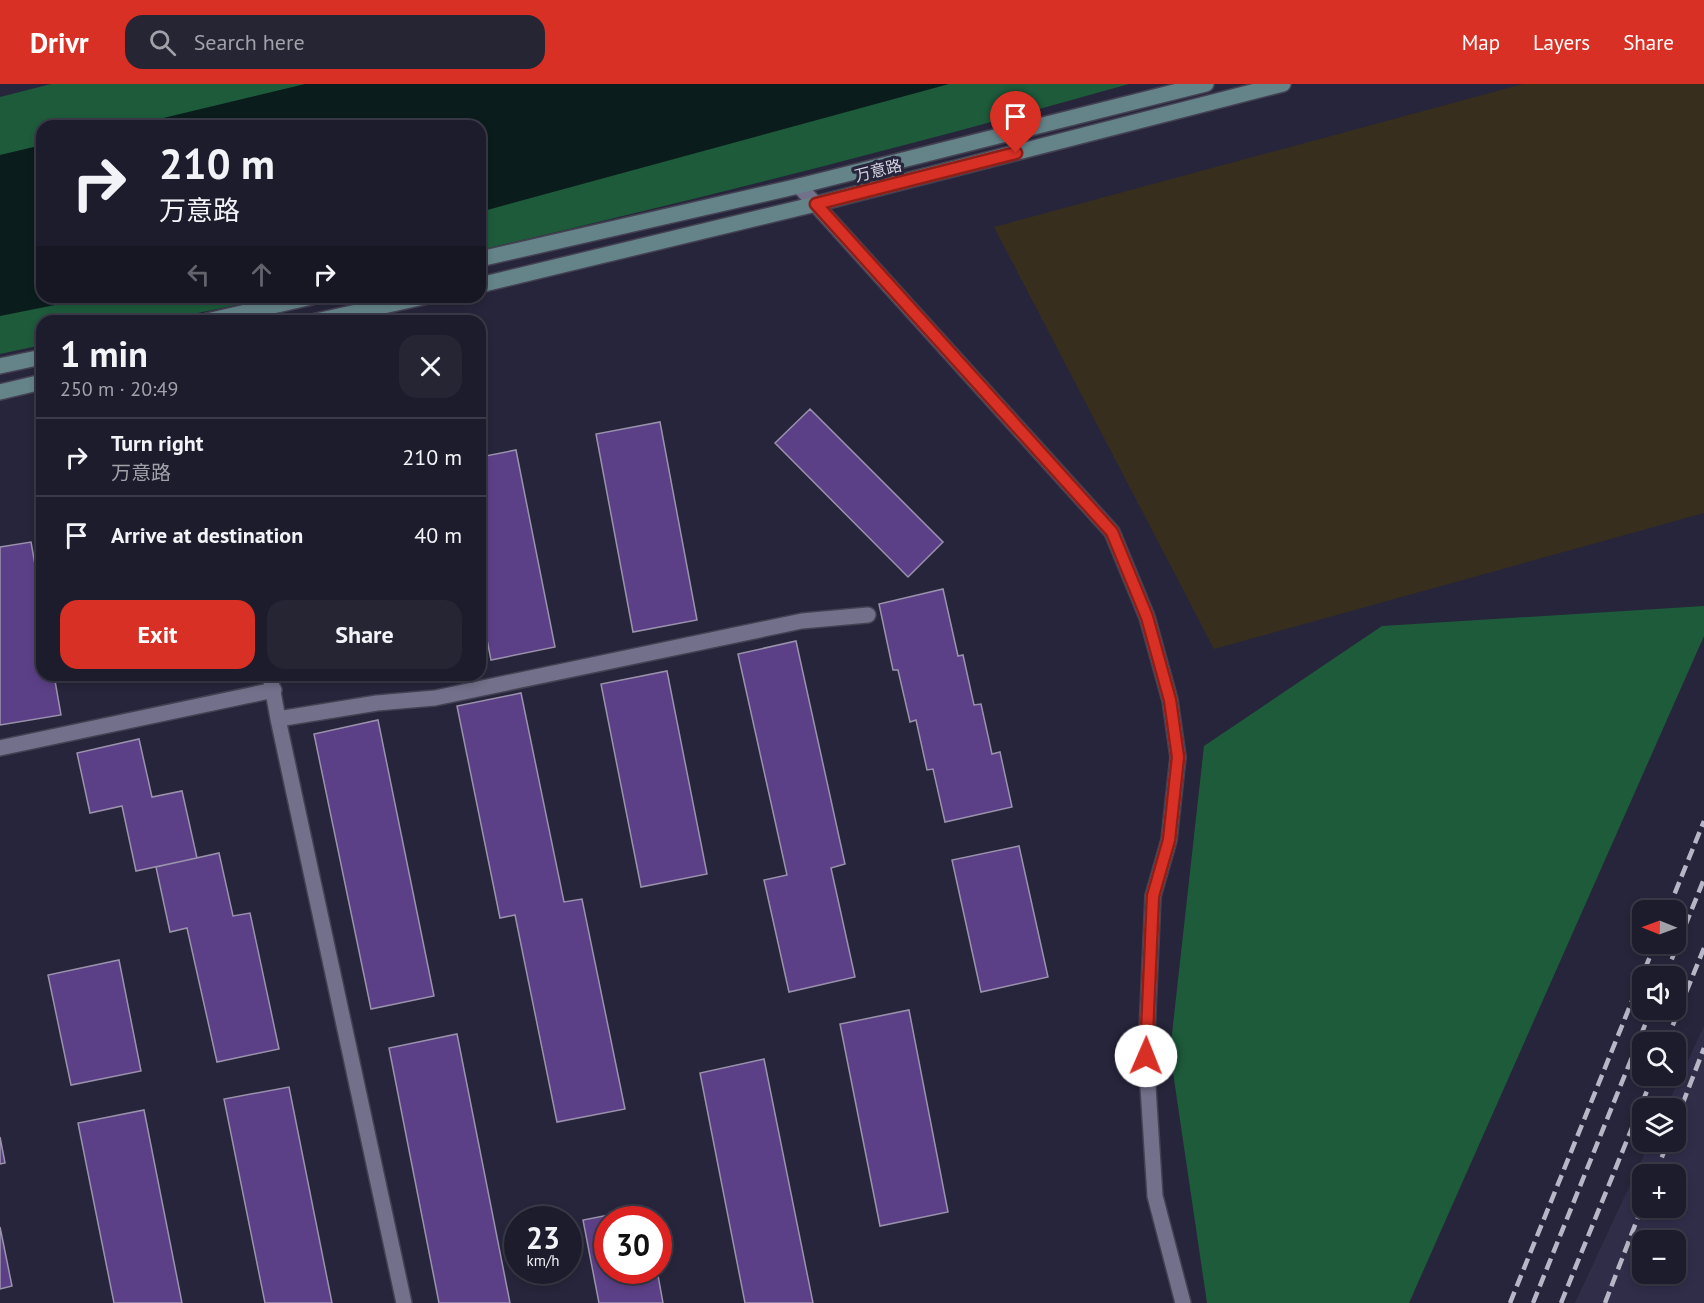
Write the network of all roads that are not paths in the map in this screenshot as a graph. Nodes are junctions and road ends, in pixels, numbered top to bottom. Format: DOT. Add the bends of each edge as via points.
graph roads {
  1 [pos="1206,84"];
  2 [pos="1283,84"];
  3 [pos="799,186"];
  4 [pos="816,204"];
  5 [pos="486,258"];
  6 [pos="486,284"];
  7 [pos="288,303"];
  8 [pos="397,303"];
  9 [pos="240,315"];
  10 [pos="343,315"];
  11 [pos="36,358"];
  12 [pos="0,366"];
  13 [pos="36,383"];
  14 [pos="0,392"];
  15 [pos="868,615"];
  16 [pos="272,682"];
  17 [pos="278,719"];
  18 [pos="0,748"];
  19 [pos="405,1303"];
  20 [pos="1183,1303"];
  1 -- 3 [label="street, 万意路"];
  2 -- 4 [label="street, 万意路"];
  3 -- 4 [label="street"];
  3 -- 5 [label="street, 万意路"];
  4 -- 6 [label="street, 万意路"];
  4 -- 20 [label="street" via="1112,532 1147,617 1170,700 1178,757 1169,840 1153,896 1146,1056 1155,1196"];
  7 -- 9 [label="street"];
  8 -- 10 [label="street"];
  11 -- 12 [label="street"];
  13 -- 14 [label="street"];
  15 -- 17 [label="street" via="802,621 435,698"];
  16 -- 17 [label="street"];
  16 -- 18 [label="street"];
  17 -- 19 [label="street"];
}
